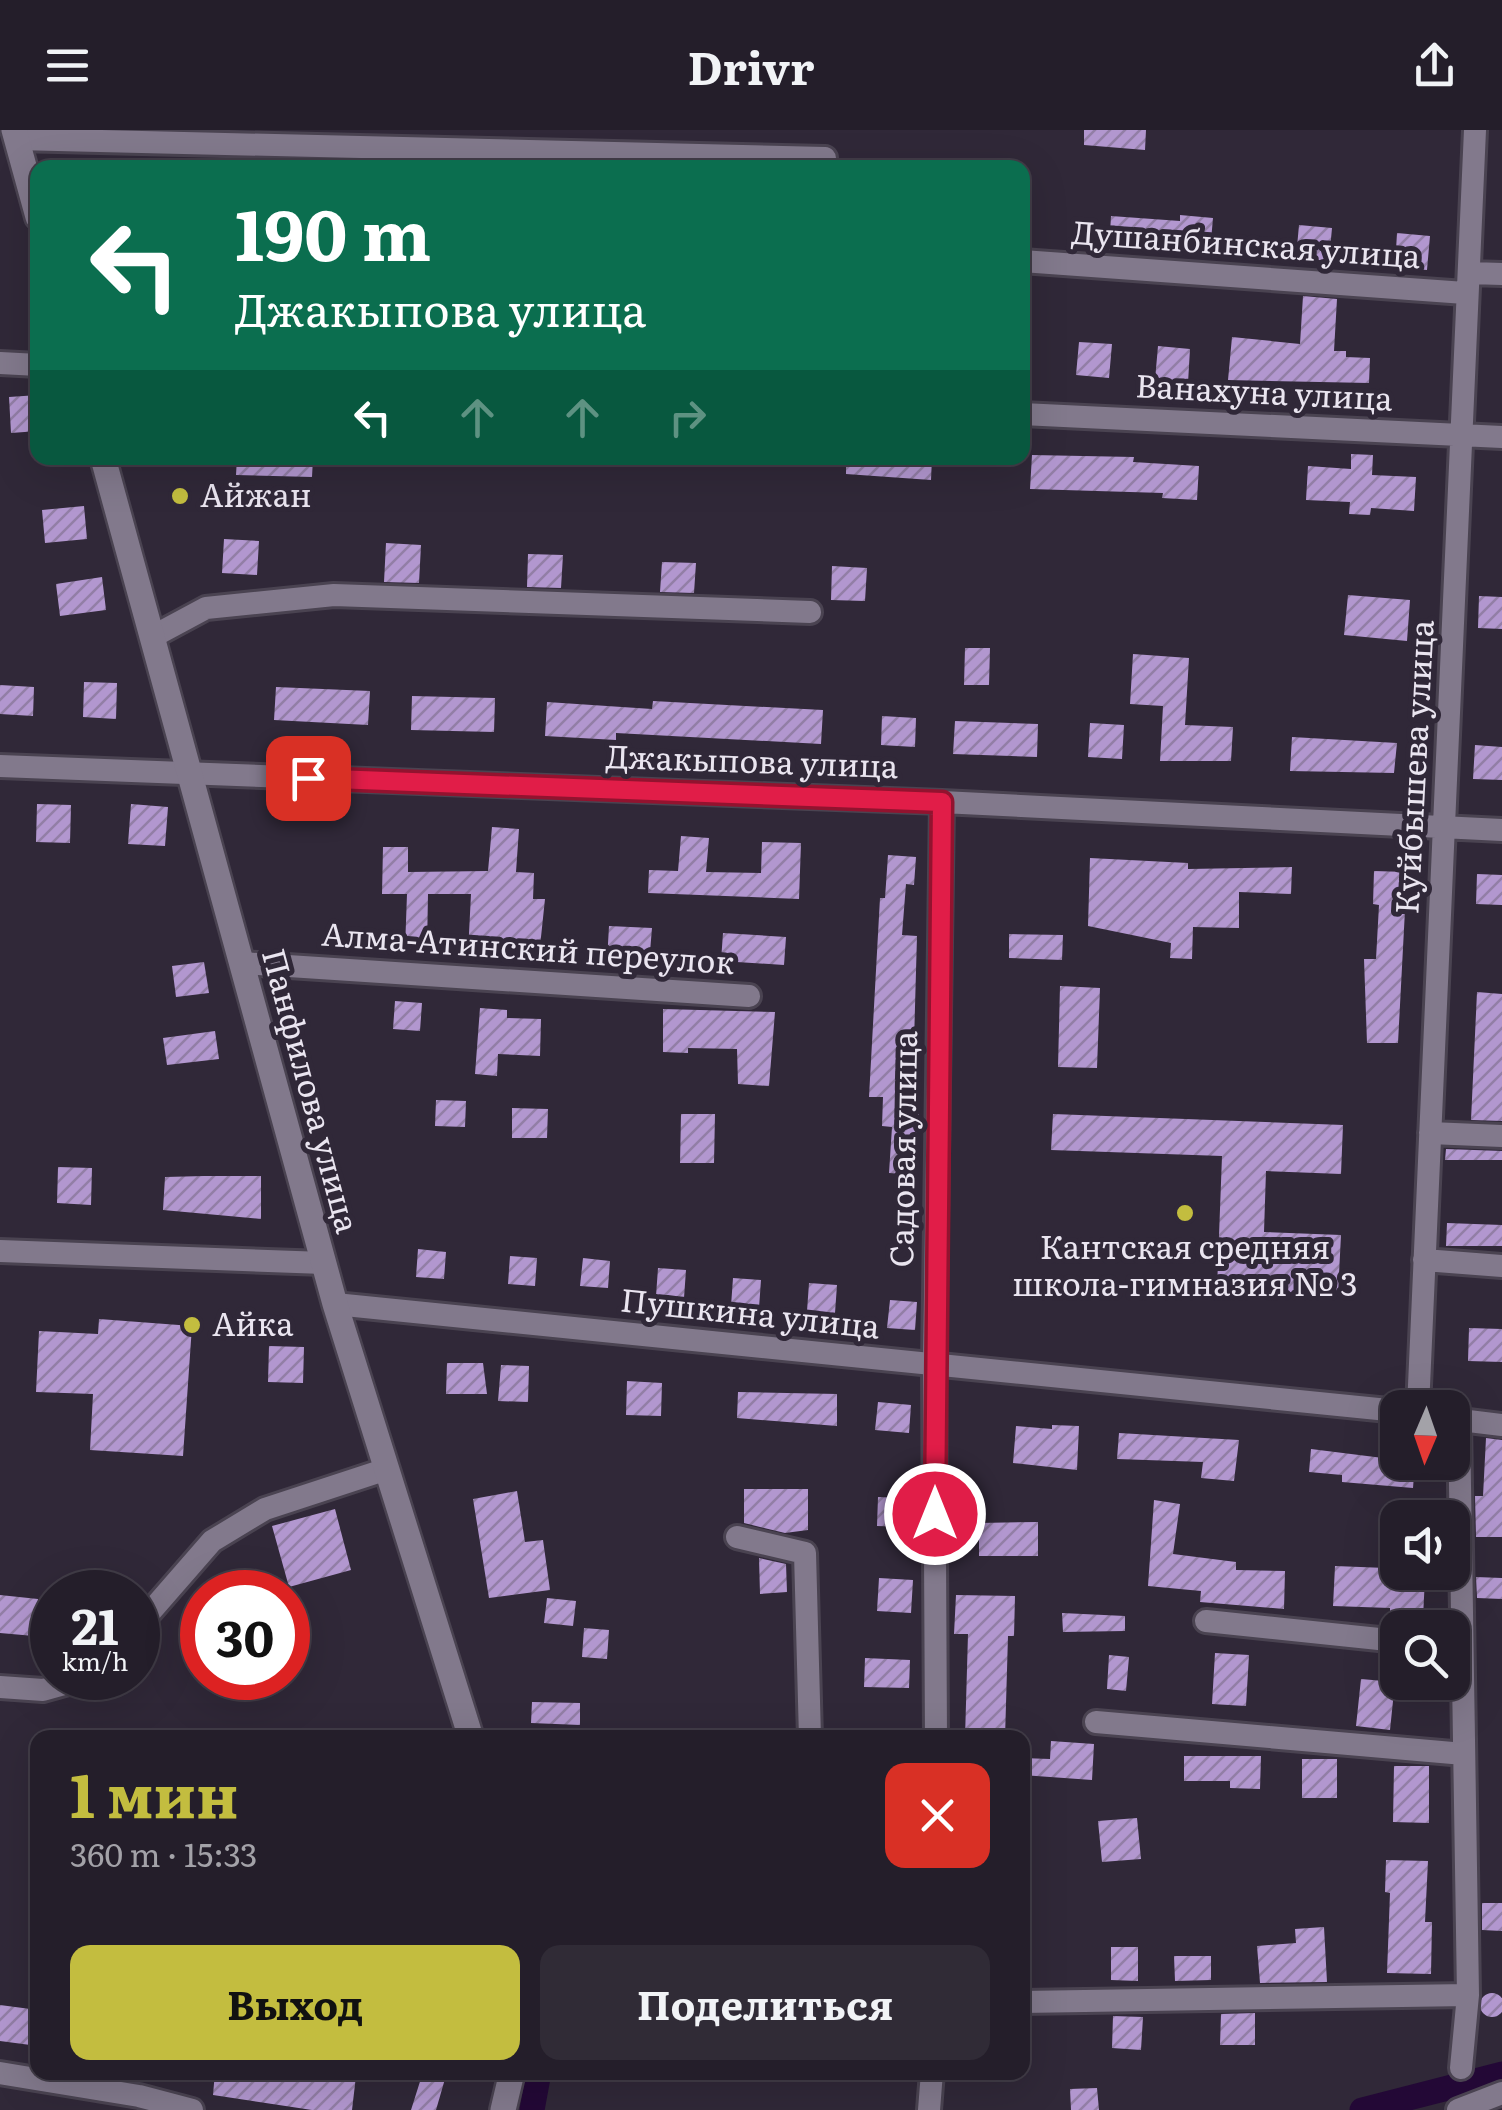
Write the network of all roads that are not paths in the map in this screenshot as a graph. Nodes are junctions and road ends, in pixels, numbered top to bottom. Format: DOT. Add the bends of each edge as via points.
graph roads {
  1 [pos="1475,130"];
  2 [pos="15,134"];
  3 [pos="825,158"];
  4 [pos="30,189"];
  5 [pos="1030,261"];
  6 [pos="1502,274"];
  7 [pos="1468,283"];
  8 [pos="0,363"];
  9 [pos="30,365"];
  10 [pos="1030,414"];
  11 [pos="1462,435"];
  12 [pos="1502,437"];
  13 [pos="105,465"];
  14 [pos="810,612"];
  15 [pos="152,637"];
  16 [pos="0,766"];
  17 [pos="190,773"];
  18 [pos="942,802"];
  19 [pos="1445,828"];
  20 [pos="1502,830"];
  21 [pos="242,963"];
  22 [pos="749,996"];
  23 [pos="1430,1133"];
  24 [pos="1502,1136"];
  25 [pos="0,1252"];
  26 [pos="1424,1260"];
  27 [pos="324,1263"];
  28 [pos="1502,1266"];
  29 [pos="334,1304"];
  30 [pos="934,1366"];
  31 [pos="1419,1390"];
  32 [pos="1380,1409"];
  33 [pos="1470,1422"];
  34 [pos="1502,1425"];
  35 [pos="387,1470"];
  36 [pos="1457,1480"];
  37 [pos="737,1538"];
  38 [pos="160,1601"];
  39 [pos="1458,1610"];
  40 [pos="1206,1621"];
  41 [pos="1380,1639"];
  42 [pos="0,1687"];
  43 [pos="30,1689"];
  44 [pos="1461,1700"];
  45 [pos="1096,1722"];
  46 [pos="468,1730"];
  47 [pos="810,1730"];
  48 [pos="936,1730"];
  49 [pos="1464,1754"];
  50 [pos="1468,1994"];
  51 [pos="1030,2002"];
  52 [pos="1461,2068"];
  53 [pos="0,2072"];
  54 [pos="30,2077"];
  55 [pos="46,2080"];
  56 [pos="510,2080"];
  57 [pos="931,2080"];
  58 [pos="1502,2094"];
  59 [pos="192,2110"];
  60 [pos="503,2110"];
  61 [pos="929,2110"];
  62 [pos="1458,2110"];
  1 -- 7 [label="street, Куйбышева улица"];
  2 -- 3 [label="street"];
  2 -- 4 [label="street"];
  5 -- 7 [label="street, Душанбинская улица"];
  6 -- 7 [label="street, Душанбинская улица"];
  7 -- 11 [label="street, Куйбышева улица"];
  8 -- 9 [label="street"];
  10 -- 11 [label="street, Ванахуна улица"];
  11 -- 12 [label="street, Ванахуна улица"];
  11 -- 19 [label="street, Куйбышева улица"];
  13 -- 15 [label="street, Панфилова улица"];
  14 -- 15 [label="street" via="334,595 206,608"];
  15 -- 17 [label="street, Панфилова улица"];
  16 -- 17 [label="street, Джакыпова улица"];
  17 -- 18 [label="street, Джакыпова улица"];
  17 -- 21 [label="street, Панфилова улица"];
  18 -- 19 [label="street, Джакыпова улица"];
  18 -- 30 [label="street, Садовая улица"];
  19 -- 20 [label="street, Джакыпова улица"];
  19 -- 23 [label="street, Куйбышева улица"];
  21 -- 22 [label="street, Алма-Атинский переулок"];
  21 -- 27 [label="street, Панфилова улица"];
  23 -- 24 [label="street"];
  23 -- 26 [label="street, Куйбышева улица"];
  25 -- 27 [label="street"];
  26 -- 28 [label="street"];
  26 -- 31 [label="street, Куйбышева улица"];
  27 -- 29 [label="street, Панфилова улица"];
  29 -- 30 [label="street, Пушкина улица"];
  29 -- 35 [label="street, Панфилова улица"];
  30 -- 32 [label="street, Пушкина улица"];
  30 -- 48 [label="street, Садовая улица"];
  33 -- 34 [label="street"];
  35 -- 38 [label="street" via="265,1510 212,1541"];
  35 -- 46 [label="street, Панфилова улица"];
  36 -- 39 [label="street"];
  37 -- 47 [label="street" via="805,1552"];
  40 -- 41 [label="street"];
  42 -- 43 [label="street"];
  44 -- 49 [label="street"];
  45 -- 49 [label="street"];
  49 -- 50 [label="street"];
  50 -- 51 [label="street"];
  50 -- 52 [label="street"];
  53 -- 54 [label="street"];
  55 -- 59 [label="street"];
  56 -- 60 [label="street"];
  57 -- 61 [label="street"];
  58 -- 62 [label="street"];
}
